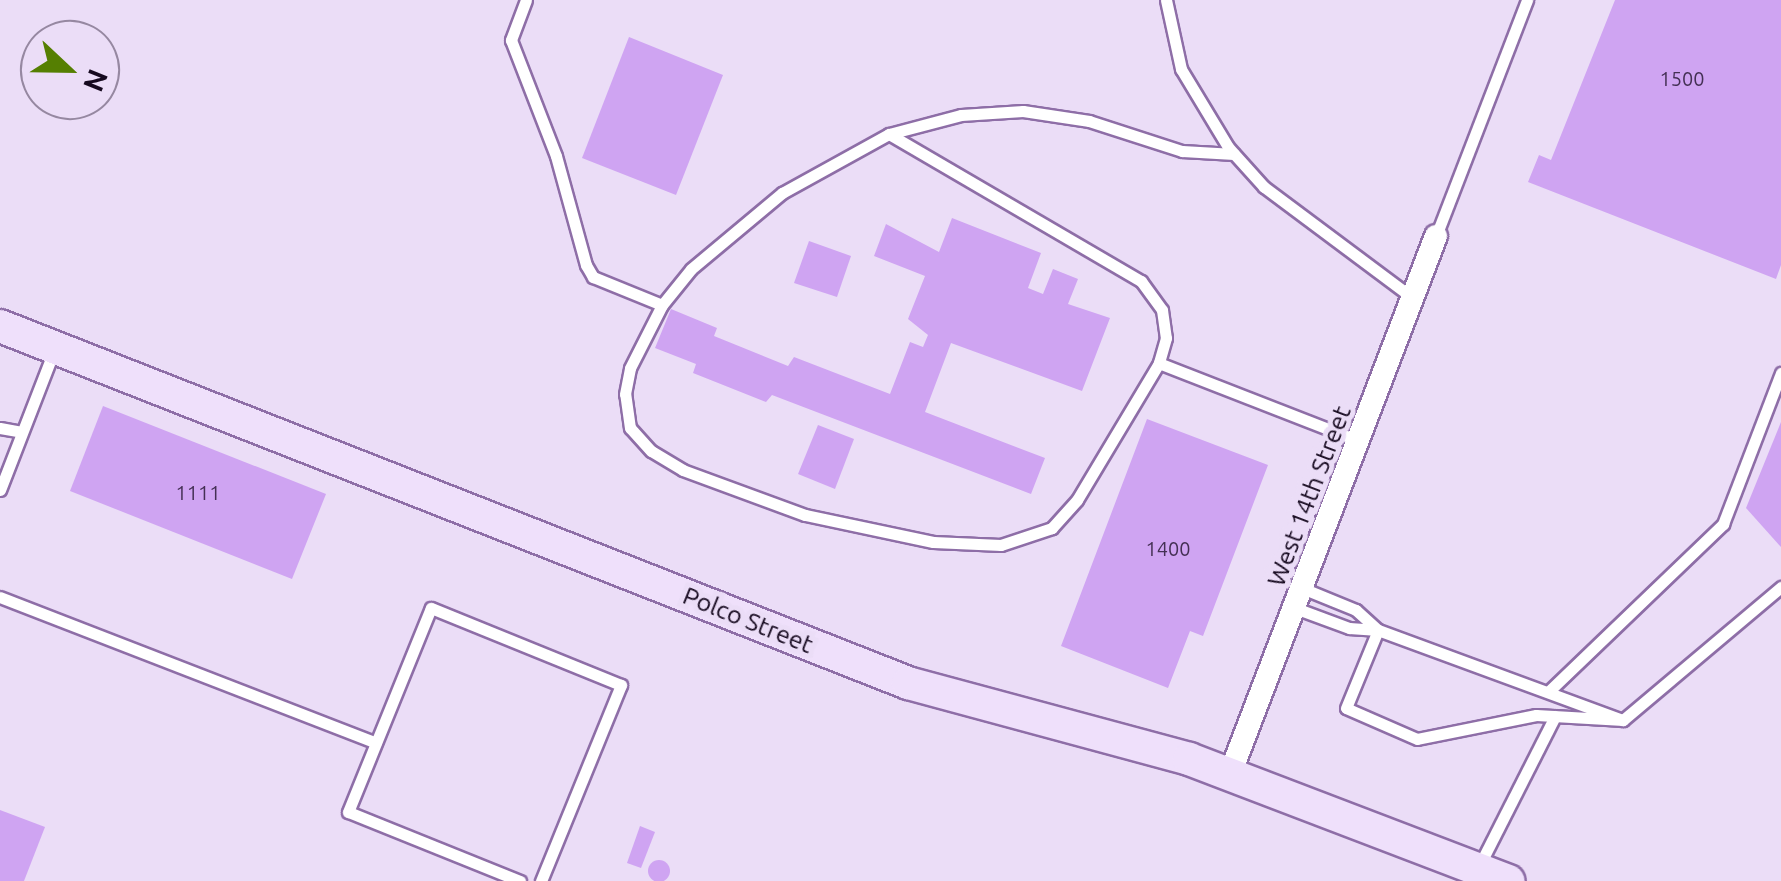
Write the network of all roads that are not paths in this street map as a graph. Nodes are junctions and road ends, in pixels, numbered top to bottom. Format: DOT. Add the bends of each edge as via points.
graph roads {
  1 [pos="526,0"];
  2 [pos="1166,0"];
  3 [pos="1526,0"];
  4 [pos="889,134"];
  5 [pos="1234,154"];
  6 [pos="1436,236"];
  7 [pos="1414,299"];
  8 [pos="662,305"];
  9 [pos="0,326"];
  10 [pos="55,348"];
  11 [pos="1159,364"];
  12 [pos="1781,373"];
  13 [pos="0,428"];
  14 [pos="22,432"];
  15 [pos="1359,440"];
  16 [pos="0,490"];
  17 [pos="1781,587"];
  18 [pos="0,597"];
  19 [pos="1299,598"];
  20 [pos="1378,630"];
  21 [pos="1548,692"];
  22 [pos="1555,716"];
  23 [pos="1624,720"];
  24 [pos="376,743"];
  25 [pos="1230,774"];
  26 [pos="1493,875"];
  27 [pos="520,881"];
  28 [pos="541,881"];
  1 -- 8 [label="lane" via="511,40 556,156 586,265 593,277"];
  2 -- 5 [label="lane" via="1181,69"];
  3 -- 6 [label="lane"];
  4 -- 5 [label="lane" via="961,115 1024,111 1090,121 1182,151"];
  4 -- 8 [label="lane" via="782,193 691,268"];
  4 -- 11 [label="lane" via="1140,280 1162,310 1166,338"];
  5 -- 7 [label="lane" via="1264,187"];
  6 -- 7 [label="street, West 14th Street"];
  7 -- 15 [label="street, West 14th Street"];
  8 -- 11 [label="lane" via="630,368 626,394 630,428 651,451 682,470 805,515 932,542 1001,545 1052,528 1077,500"];
  9 -- 10 [label="street, Polco Street"];
  10 -- 14 [label="lane"];
  10 -- 25 [label="street, Polco Street" via="908,683"];
  11 -- 15 [label="lane"];
  12 -- 21 [label="lane" via="1723,524"];
  13 -- 14 [label="lane"];
  14 -- 16 [label="lane"];
  15 -- 19 [label="street, West 14th Street"];
  17 -- 23 [label="lane"];
  18 -- 24 [label="lane"];
  19 -- 20 [label="lane" via="1349,628"];
  19 -- 20 [label="lane" via="1356,610"];
  19 -- 25 [label="street, West 14th Street"];
  20 -- 21 [label="lane"];
  20 -- 22 [label="lane" via="1346,708 1417,739"];
  21 -- 23 [label="lane"];
  22 -- 23 [label="lane"];
  22 -- 26 [label="lane"];
  24 -- 27 [label="lane" via="348,812"];
  24 -- 28 [label="lane" via="430,608 621,685"];
  25 -- 26 [label="street, Polco Street"];
}
